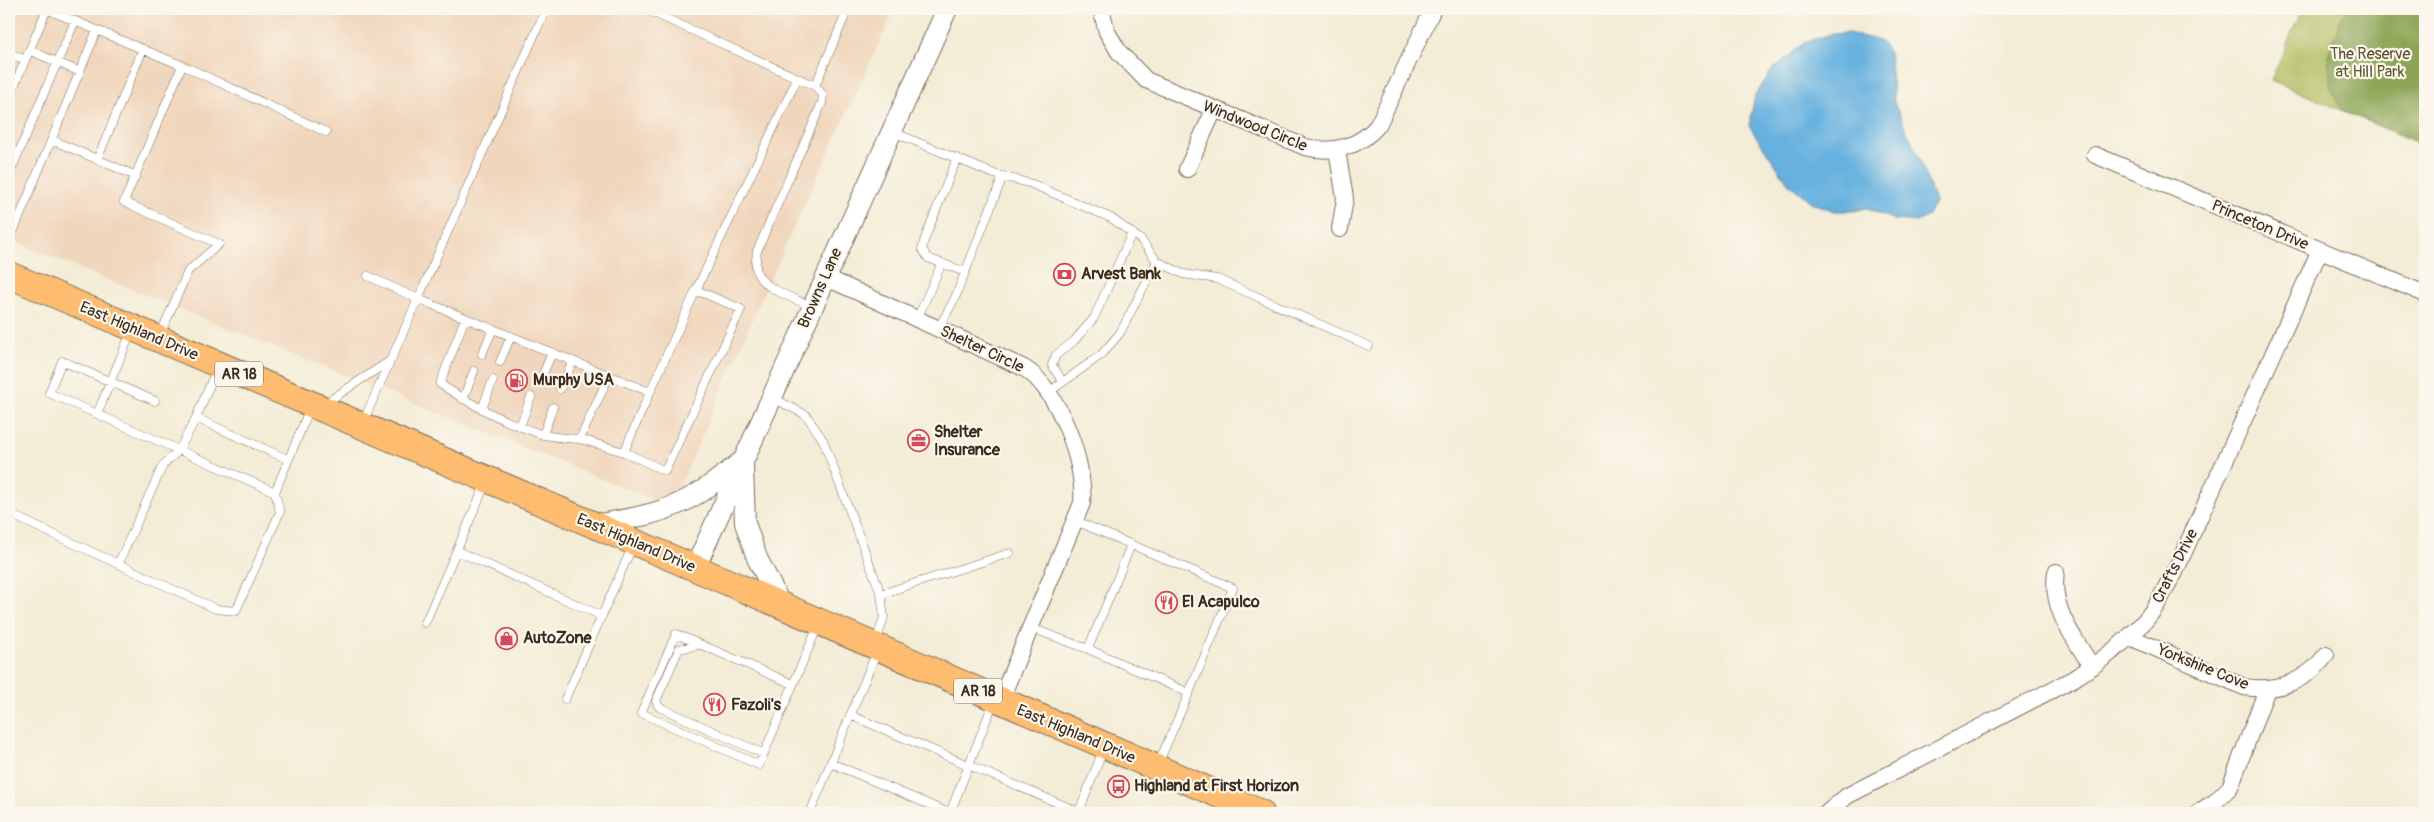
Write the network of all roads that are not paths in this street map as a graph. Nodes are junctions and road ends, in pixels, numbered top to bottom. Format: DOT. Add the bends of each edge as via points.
graph roads {
  1 [pos="46,9"];
  2 [pos="546,9"];
  3 [pos="645,9"];
  4 [pos="848,9"];
  5 [pos="947,9"];
  6 [pos="1102,9"];
  7 [pos="1433,9"];
  8 [pos="75,20"];
  9 [pos="98,30"];
  10 [pos="143,49"];
  11 [pos="29,50"];
  12 [pos="9,53"];
  13 [pos="25,60"];
  14 [pos="57,62"];
  15 [pos="182,66"];
  16 [pos="80,72"];
  17 [pos="797,79"];
  18 [pos="815,86"];
  19 [pos="9,98"];
  20 [pos="1214,110"];
  21 [pos="891,131"];
  22 [pos="326,132"];
  23 [pos="52,140"];
  24 [pos="1337,150"];
  25 [pos="2095,155"];
  26 [pos="957,158"];
  27 [pos="97,160"];
  28 [pos="1187,169"];
  29 [pos="9,175"];
  30 [pos="136,176"];
  31 [pos="1003,176"];
  32 [pos="1340,229"];
  33 [pos="1132,234"];
  34 [pos="9,242"];
  35 [pos="2320,250"];
  36 [pos="1157,261"];
  37 [pos="942,263"];
  38 [pos="965,272"];
  39 [pos="9,276"];
  40 [pos="368,276"];
  41 [pos="825,277"];
  42 [pos="696,290"];
  43 [pos="2425,294"];
  44 [pos="418,299"];
  45 [pos="812,307"];
  46 [pos="465,318"];
  47 [pos="918,319"];
  48 [pos="133,328"];
  49 [pos="492,329"];
  50 [pos="938,329"];
  51 [pos="511,336"];
  52 [pos="158,339"];
  53 [pos="1369,346"];
  54 [pos="552,353"];
  55 [pos="482,354"];
  56 [pos="391,360"];
  57 [pos="500,362"];
  58 [pos="573,362"];
  59 [pos="218,365"];
  60 [pos="474,371"];
  61 [pos="609,376"];
  62 [pos="493,380"];
  63 [pos="110,381"];
  64 [pos="540,381"];
  65 [pos="1063,382"];
  66 [pos="560,389"];
  67 [pos="650,392"];
  68 [pos="1049,392"];
  69 [pos="531,397"];
  70 [pos="771,397"];
  71 [pos="463,399"];
  72 [pos="155,401"];
  73 [pos="316,406"];
  74 [pos="552,407"];
  75 [pos="482,409"];
  76 [pos="97,414"];
  77 [pos="196,418"];
  78 [pos="361,426"];
  79 [pos="520,426"];
  80 [pos="543,434"];
  81 [pos="580,439"];
  82 [pos="179,450"];
  83 [pos="624,452"];
  84 [pos="288,459"];
  85 [pos="743,461"];
  86 [pos="488,479"];
  87 [pos="275,492"];
  88 [pos="16,517"];
  89 [pos="1076,521"];
  90 [pos="593,525"];
  91 [pos="635,542"];
  92 [pos="1131,545"];
  93 [pos="457,551"];
  94 [pos="1010,553"];
  95 [pos="118,564"];
  96 [pos="695,568"];
  97 [pos="2056,572"];
  98 [pos="881,594"];
  99 [pos="781,605"];
  100 [pos="602,616"];
  101 [pos="820,622"];
  102 [pos="426,623"];
  103 [pos="1031,628"];
  104 [pos="2130,637"];
  105 [pos="700,644"];
  106 [pos="876,647"];
  107 [pos="1088,649"];
  108 [pos="2326,655"];
  109 [pos="2092,667"];
  110 [pos="793,684"];
  111 [pos="2267,689"];
  112 [pos="1188,693"];
  113 [pos="565,699"];
  114 [pos="998,700"];
  115 [pos="850,715"];
  116 [pos="1105,746"];
  117 [pos="764,754"];
  118 [pos="831,763"];
  119 [pos="970,764"];
  120 [pos="1156,768"];
  121 [pos="1249,811"];
  122 [pos="813,812"];
  123 [pos="1081,812"];
  124 [pos="949,813"];
  125 [pos="1827,813"];
  126 [pos="2197,813"];
  1 -- 8 [label="lane"];
  1 -- 11 [label="lane"];
  2 -- 44 [label="lane"];
  3 -- 17 [label="lane"];
  4 -- 18 [label="lane"];
  5 -- 21 [label="street, Browns Lane"];
  6 -- 20 [label="street, Windwood Circle" via="1107,32 1134,70 1146,80"];
  7 -- 24 [label="street, Windwood Circle" via="1378,125 1370,135"];
  8 -- 9 [label="lane"];
  8 -- 14 [label="lane"];
  9 -- 10 [label="lane"];
  9 -- 16 [label="lane"];
  10 -- 15 [label="lane"];
  10 -- 27 [label="lane"];
  11 -- 13 [label="lane"];
  11 -- 14 [label="lane"];
  12 -- 13 [label="lane"];
  13 -- 19 [label="lane"];
  14 -- 16 [label="lane"];
  14 -- 29 [label="lane"];
  15 -- 22 [label="lane"];
  15 -- 30 [label="lane"];
  16 -- 23 [label="lane"];
  17 -- 18 [label="lane"];
  17 -- 42 [label="lane"];
  18 -- 45 [label="lane" via="823,94 822,103 755,262 759,277 776,290"];
  20 -- 24 [label="street, Windwood Circle" via="1306,148"];
  20 -- 28 [label="street"];
  21 -- 26 [label="lane"];
  21 -- 41 [label="street, Browns Lane"];
  23 -- 27 [label="lane"];
  23 -- 34 [label="lane"];
  24 -- 32 [label="street" via="1345,198"];
  25 -- 35 [label="street, Princeton Drive"];
  26 -- 31 [label="lane"];
  26 -- 37 [label="lane" via="922,249 928,258"];
  27 -- 30 [label="lane"];
  30 -- 52 [label="lane" via="124,202 220,244 188,271"];
  31 -- 33 [label="lane" via="1032,184 1111,218"];
  31 -- 38 [label="lane"];
  33 -- 36 [label="lane" via="1141,240"];
  33 -- 65 [label="lane" via="1094,318 1074,341 1056,355 1052,365"];
  35 -- 43 [label="street, Princeton Drive"];
  35 -- 104 [label="street, Crafts Drive" via="2174,574 2159,601"];
  36 -- 53 [label="lane" via="1183,274 1217,279"];
  36 -- 65 [label="lane" via="1120,333 1100,355"];
  37 -- 38 [label="lane"];
  37 -- 47 [label="lane"];
  38 -- 50 [label="lane"];
  39 -- 48 [label="main road, East Highland Drive / AR 18"];
  40 -- 44 [label="lane"];
  41 -- 45 [label="street, Browns Lane"];
  41 -- 47 [label="street, Shelter Circle"];
  42 -- 67 [label="lane"];
  42 -- 83 [label="lane" via="741,309 665,471"];
  44 -- 46 [label="lane"];
  44 -- 56 [label="lane"];
  45 -- 70 [label="street, Browns Lane"];
  46 -- 49 [label="lane"];
  46 -- 71 [label="lane" via="440,384"];
  47 -- 50 [label="street, Shelter Circle"];
  48 -- 52 [label="main road, East Highland Drive / AR 18"];
  48 -- 63 [label="lane"];
  49 -- 51 [label="lane"];
  49 -- 55 [label="lane"];
  50 -- 68 [label="street, Shelter Circle" via="1030,371"];
  51 -- 54 [label="lane"];
  51 -- 57 [label="lane"];
  52 -- 59 [label="main road, East Highland Drive / AR 18"];
  54 -- 58 [label="lane"];
  54 -- 64 [label="lane"];
  56 -- 73 [label="lane"];
  56 -- 78 [label="lane"];
  58 -- 61 [label="lane"];
  58 -- 66 [label="lane"];
  59 -- 73 [label="main road, East Highland Drive / AR 18"];
  59 -- 77 [label="lane"];
  60 -- 71 [label="lane"];
  61 -- 67 [label="lane"];
  61 -- 81 [label="lane"];
  62 -- 75 [label="lane"];
  63 -- 72 [label="lane"];
  63 -- 76 [label="lane"];
  63 -- 76 [label="lane" via="62,361 49,393"];
  65 -- 68 [label="lane"];
  67 -- 83 [label="lane"];
  68 -- 89 [label="street, Shelter Circle" via="1059,408 1080,470 1083,490"];
  69 -- 79 [label="lane"];
  70 -- 85 [label="street, Browns Lane"];
  70 -- 98 [label="lane" via="806,415 823,440"];
  71 -- 75 [label="lane"];
  73 -- 78 [label="main road, East Highland Drive / AR 18"];
  73 -- 84 [label="lane"];
  74 -- 80 [label="lane"];
  75 -- 79 [label="lane"];
  76 -- 82 [label="lane"];
  77 -- 82 [label="lane"];
  77 -- 84 [label="lane"];
  78 -- 86 [label="main road, East Highland Drive / AR 18"];
  79 -- 80 [label="lane"];
  80 -- 81 [label="lane"];
  81 -- 83 [label="lane"];
  82 -- 87 [label="lane"];
  82 -- 95 [label="lane" via="163,465"];
  84 -- 87 [label="lane"];
  85 -- 90 [label="street" via="697,494 664,510 634,519"];
  85 -- 96 [label="street, Browns Lane"];
  85 -- 99 [label="street" via="745,523 757,558"];
  86 -- 90 [label="main road, East Highland Drive / AR 18"];
  86 -- 93 [label="lane"];
  87 -- 95 [label="lane" via="280,512 236,611 216,609"];
  88 -- 95 [label="lane"];
  89 -- 92 [label="lane"];
  89 -- 103 [label="street, Shelter Circle"];
  90 -- 91 [label="main road, East Highland Drive / AR 18"];
  91 -- 96 [label="main road, East Highland Drive / AR 18"];
  91 -- 100 [label="lane"];
  92 -- 107 [label="lane"];
  92 -- 112 [label="lane" via="1233,588"];
  93 -- 100 [label="lane"];
  93 -- 102 [label="lane"];
  94 -- 98 [label="lane"];
  96 -- 99 [label="main road, East Highland Drive / AR 18"];
  97 -- 109 [label="street" via="2055,594 2061,616"];
  98 -- 106 [label="lane" via="884,617"];
  99 -- 101 [label="main road, East Highland Drive / AR 18"];
  100 -- 113 [label="lane"];
  101 -- 106 [label="main road, East Highland Drive / AR 18"];
  101 -- 110 [label="lane"];
  103 -- 107 [label="lane"];
  103 -- 114 [label="street, Shelter Circle"];
  104 -- 109 [label="street, Crafts Drive"];
  104 -- 111 [label="street, Yorkshire Cove" via="2244,686"];
  105 -- 110 [label="lane"];
  105 -- 117 [label="lane" via="679,649 656,701 659,708"];
  105 -- 117 [label="lane" via="676,634 641,713 759,765"];
  106 -- 114 [label="main road, East Highland Drive / AR 18"];
  106 -- 115 [label="lane"];
  107 -- 112 [label="lane"];
  108 -- 111 [label="street, Yorkshire Cove" via="2311,673 2287,685"];
  109 -- 125 [label="street, Crafts Drive" via="1847,796"];
  110 -- 117 [label="lane"];
  111 -- 126 [label="street" via="2230,787"];
  112 -- 120 [label="lane"];
  114 -- 116 [label="main road, East Highland Drive / AR 18"];
  114 -- 119 [label="lane"];
  115 -- 118 [label="lane"];
  115 -- 119 [label="lane"];
  116 -- 120 [label="main road, East Highland Drive / AR 18"];
  116 -- 123 [label="lane"];
  118 -- 122 [label="lane"];
  118 -- 124 [label="lane"];
  119 -- 123 [label="lane"];
  119 -- 124 [label="lane"];
  120 -- 121 [label="main road, East Highland Drive / AR 18"];
}
